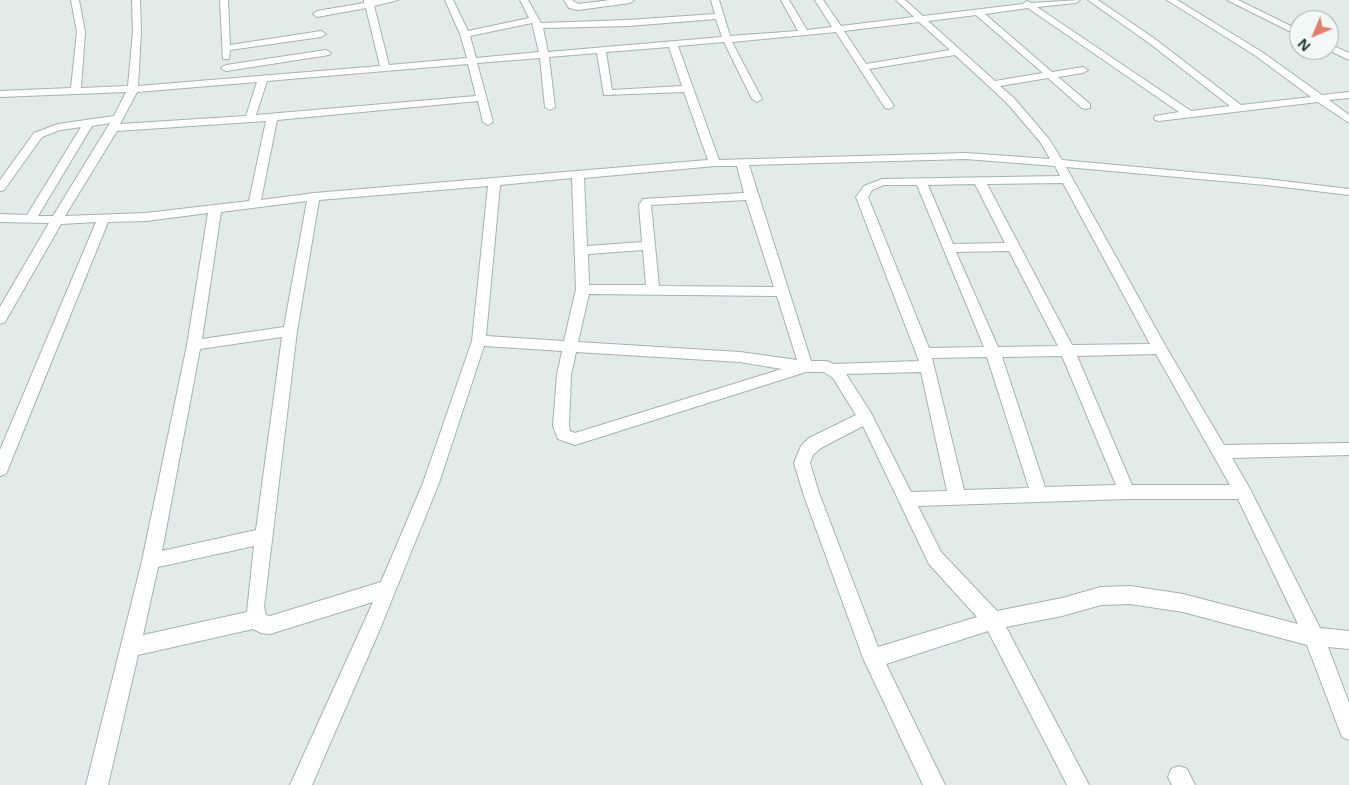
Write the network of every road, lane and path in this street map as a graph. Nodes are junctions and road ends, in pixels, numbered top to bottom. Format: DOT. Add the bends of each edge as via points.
graph roads {
  1 [pos="75,0"];
  2 [pos="136,0"];
  3 [pos="224,0"];
  4 [pos="394,0"];
  5 [pos="449,0"];
  6 [pos="524,0"];
  7 [pos="568,0"];
  8 [pos="630,0"];
  9 [pos="715,0"];
  10 [pos="785,0"];
  11 [pos="820,0"];
  12 [pos="900,0"];
  13 [pos="1021,0"];
  14 [pos="1076,0"];
  15 [pos="1092,0"];
  16 [pos="1171,0"];
  17 [pos="1231,0"];
  18 [pos="368,3"];
  19 [pos="1030,6"];
  20 [pos="979,12"];
  21 [pos="720,16"];
  22 [pos="922,19"];
  23 [pos="627,21"];
  24 [pos="536,23"];
  25 [pos="1289,28"];
  26 [pos="839,30"];
  27 [pos="804,33"];
  28 [pos="321,34"];
  29 [pos="465,34"];
  30 [pos="727,40"];
  31 [pos="672,44"];
  32 [pos="226,48"];
  33 [pos="601,49"];
  34 [pos="958,52"];
  35 [pos="326,53"];
  36 [pos="544,54"];
  37 [pos="473,61"];
  38 [pos="863,67"];
  39 [pos="226,68"];
  40 [pos="385,68"];
  41 [pos="1083,70"];
  42 [pos="330,72"];
  43 [pos="1051,75"];
  44 [pos="263,78"];
  45 [pos="227,81"];
  46 [pos="993,84"];
  47 [pos="133,88"];
  48 [pos="688,89"];
  49 [pos="76,90"];
  50 [pos="0,94"];
  51 [pos="1348,96"];
  52 [pos="482,98"];
  53 [pos="1322,98"];
  54 [pos="757,99"];
  55 [pos="889,106"];
  56 [pos="1086,106"];
  57 [pos="550,107"];
  58 [pos="1239,108"];
  59 [pos="1188,114"];
  60 [pos="272,117"];
  61 [pos="1159,118"];
  62 [pos="250,119"];
  63 [pos="1349,120"];
  64 [pos="89,122"];
  65 [pos="488,122"];
  66 [pos="116,124"];
  67 [pos="742,162"];
  68 [pos="1058,162"];
  69 [pos="715,163"];
  70 [pos="578,175"];
  71 [pos="1068,179"];
  72 [pos="980,182"];
  73 [pos="494,183"];
  74 [pos="922,183"];
  75 [pos="0,188"];
  76 [pos="1349,192"];
  77 [pos="751,196"];
  78 [pos="314,197"];
  79 [pos="254,204"];
  80 [pos="215,209"];
  81 [pos="0,218"];
  82 [pos="31,218"];
  83 [pos="103,219"];
  84 [pos="57,220"];
  85 [pos="649,245"];
  86 [pos="1015,247"];
  87 [pos="948,248"];
  88 [pos="582,251"];
  89 [pos="583,289"];
  90 [pos="653,290"];
  91 [pos="782,292"];
  92 [pos="0,318"];
  93 [pos="290,331"];
  94 [pos="479,341"];
  95 [pos="194,345"];
  96 [pos="571,345"];
  97 [pos="1160,349"];
  98 [pos="993,352"];
  99 [pos="1068,352"];
  100 [pos="925,359"];
  101 [pos="806,367"];
  102 [pos="833,369"];
  103 [pos="866,418"];
  104 [pos="1349,450"];
  105 [pos="1222,452"];
  106 [pos="0,469"];
  107 [pos="1127,492"];
  108 [pos="1243,492"];
  109 [pos="1039,494"];
  110 [pos="957,496"];
  111 [pos="906,499"];
  112 [pos="264,536"];
  113 [pos="151,562"];
  114 [pos="387,589"];
  115 [pos="257,619"];
  116 [pos="993,621"];
  117 [pos="1314,637"];
  118 [pos="1349,640"];
  119 [pos="130,647"];
  120 [pos="873,658"];
  121 [pos="1349,730"];
  122 [pos="97,785"];
  123 [pos="301,785"];
  124 [pos="934,785"];
  125 [pos="1078,785"];
  1 -- 49 [label="street" via="82,32"];
  2 -- 47 [label="street"];
  3 -- 32 [label="street"];
  4 -- 18 [label="street"];
  5 -- 29 [label="street"];
  6 -- 24 [label="street"];
  7 -- 23 [label="street" via="572,6"];
  8 -- 23 [label="street"];
  9 -- 21 [label="street"];
  10 -- 27 [label="street"];
  11 -- 26 [label="street"];
  12 -- 22 [label="street"];
  13 -- 19 [label="street"];
  14 -- 19 [label="street"];
  15 -- 58 [label="street"];
  16 -- 53 [label="street"];
  17 -- 25 [label="street"];
  18 -- 28 [label="street" via="316,10"];
  18 -- 40 [label="street"];
  19 -- 20 [label="street"];
  19 -- 59 [label="street"];
  20 -- 22 [label="street"];
  20 -- 43 [label="street"];
  21 -- 23 [label="street"];
  21 -- 30 [label="street"];
  22 -- 26 [label="street"];
  22 -- 34 [label="street"];
  23 -- 24 [label="street"];
  23 -- 31 [label="street"];
  23 -- 33 [label="street"];
  24 -- 29 [label="street"];
  24 -- 36 [label="street"];
  26 -- 27 [label="street"];
  26 -- 38 [label="street"];
  27 -- 30 [label="street"];
  28 -- 32 [label="street"];
  28 -- 35 [label="street"];
  29 -- 37 [label="street"];
  30 -- 31 [label="street"];
  30 -- 54 [label="street"];
  31 -- 48 [label="street"];
  32 -- 39 [label="street"];
  33 -- 36 [label="street"];
  33 -- 48 [label="street" via="608,93"];
  34 -- 38 [label="street"];
  34 -- 46 [label="street"];
  35 -- 39 [label="street"];
  35 -- 42 [label="street"];
  36 -- 37 [label="street"];
  36 -- 57 [label="street"];
  37 -- 40 [label="street"];
  37 -- 52 [label="street"];
  38 -- 55 [label="street"];
  39 -- 45 [label="street"];
  40 -- 42 [label="street"];
  41 -- 43 [label="street"];
  42 -- 44 [label="street"];
  43 -- 46 [label="street"];
  43 -- 56 [label="street"];
  44 -- 45 [label="street"];
  44 -- 62 [label="street"];
  45 -- 47 [label="street"];
  46 -- 68 [label="street" via="1033,126"];
  47 -- 49 [label="street"];
  47 -- 66 [label="street"];
  48 -- 69 [label="street"];
  49 -- 50 [label="street"];
  51 -- 53 [label="street"];
  52 -- 60 [label="street"];
  52 -- 65 [label="street"];
  53 -- 58 [label="street"];
  53 -- 63 [label="street"];
  58 -- 59 [label="street"];
  59 -- 61 [label="street"];
  60 -- 62 [label="street"];
  60 -- 79 [label="street"];
  62 -- 66 [label="street"];
  64 -- 66 [label="street"];
  64 -- 75 [label="street" via="58,127 38,135"];
  64 -- 82 [label="street"];
  66 -- 84 [label="street"];
  67 -- 68 [label="street" via="966,156"];
  67 -- 69 [label="street"];
  67 -- 77 [label="street"];
  68 -- 71 [label="street"];
  68 -- 76 [label="street"];
  69 -- 70 [label="street"];
  70 -- 73 [label="street"];
  70 -- 88 [label="street"];
  71 -- 72 [label="street"];
  71 -- 97 [label="street"];
  72 -- 74 [label="street"];
  72 -- 86 [label="street"];
  73 -- 78 [label="street"];
  73 -- 94 [label="street"];
  74 -- 87 [label="street"];
  74 -- 100 [label="street" via="882,182 868,188 862,197"];
  77 -- 85 [label="street" via="649,201 645,205"];
  77 -- 91 [label="street"];
  78 -- 79 [label="street"];
  78 -- 93 [label="street"];
  79 -- 80 [label="street"];
  80 -- 83 [label="street"];
  80 -- 95 [label="street"];
  81 -- 82 [label="street"];
  82 -- 84 [label="street"];
  83 -- 84 [label="street"];
  83 -- 106 [label="street"];
  84 -- 92 [label="street"];
  85 -- 88 [label="street"];
  85 -- 90 [label="street"];
  86 -- 87 [label="street"];
  86 -- 99 [label="street"];
  87 -- 98 [label="street"];
  88 -- 89 [label="street"];
  89 -- 90 [label="street"];
  89 -- 96 [label="street"];
  90 -- 91 [label="street"];
  91 -- 101 [label="street"];
  93 -- 95 [label="street"];
  93 -- 112 [label="street"];
  94 -- 96 [label="street"];
  94 -- 114 [label="street" via="431,483"];
  95 -- 113 [label="street"];
  96 -- 101 [label="street" via="740,357"];
  96 -- 101 [label="street" via="562,384 561,426 564,435 575,439"];
  97 -- 99 [label="street"];
  97 -- 105 [label="street"];
  98 -- 99 [label="street"];
  98 -- 100 [label="street"];
  98 -- 109 [label="street"];
  99 -- 107 [label="street"];
  100 -- 102 [label="street"];
  100 -- 110 [label="street"];
  101 -- 102 [label="street" via="827,366"];
  102 -- 103 [label="street"];
  103 -- 111 [label="street"];
  103 -- 120 [label="street" via="815,443 802,463"];
  104 -- 105 [label="street"];
  105 -- 108 [label="street"];
  107 -- 108 [label="street"];
  107 -- 109 [label="street"];
  108 -- 117 [label="street"];
  109 -- 110 [label="street"];
  110 -- 111 [label="street"];
  111 -- 116 [label="street" via="935,558"];
  112 -- 113 [label="street"];
  112 -- 115 [label="street" via="255,607"];
  113 -- 119 [label="street"];
  114 -- 115 [label="street" via="270,625 261,624"];
  114 -- 123 [label="street"];
  115 -- 119 [label="street"];
  116 -- 117 [label="street" via="1101,596 1130,595 1183,603"];
  116 -- 120 [label="street"];
  116 -- 125 [label="street"];
  117 -- 118 [label="street"];
  117 -- 121 [label="street"];
  119 -- 122 [label="street"];
  120 -- 124 [label="street"];
}
